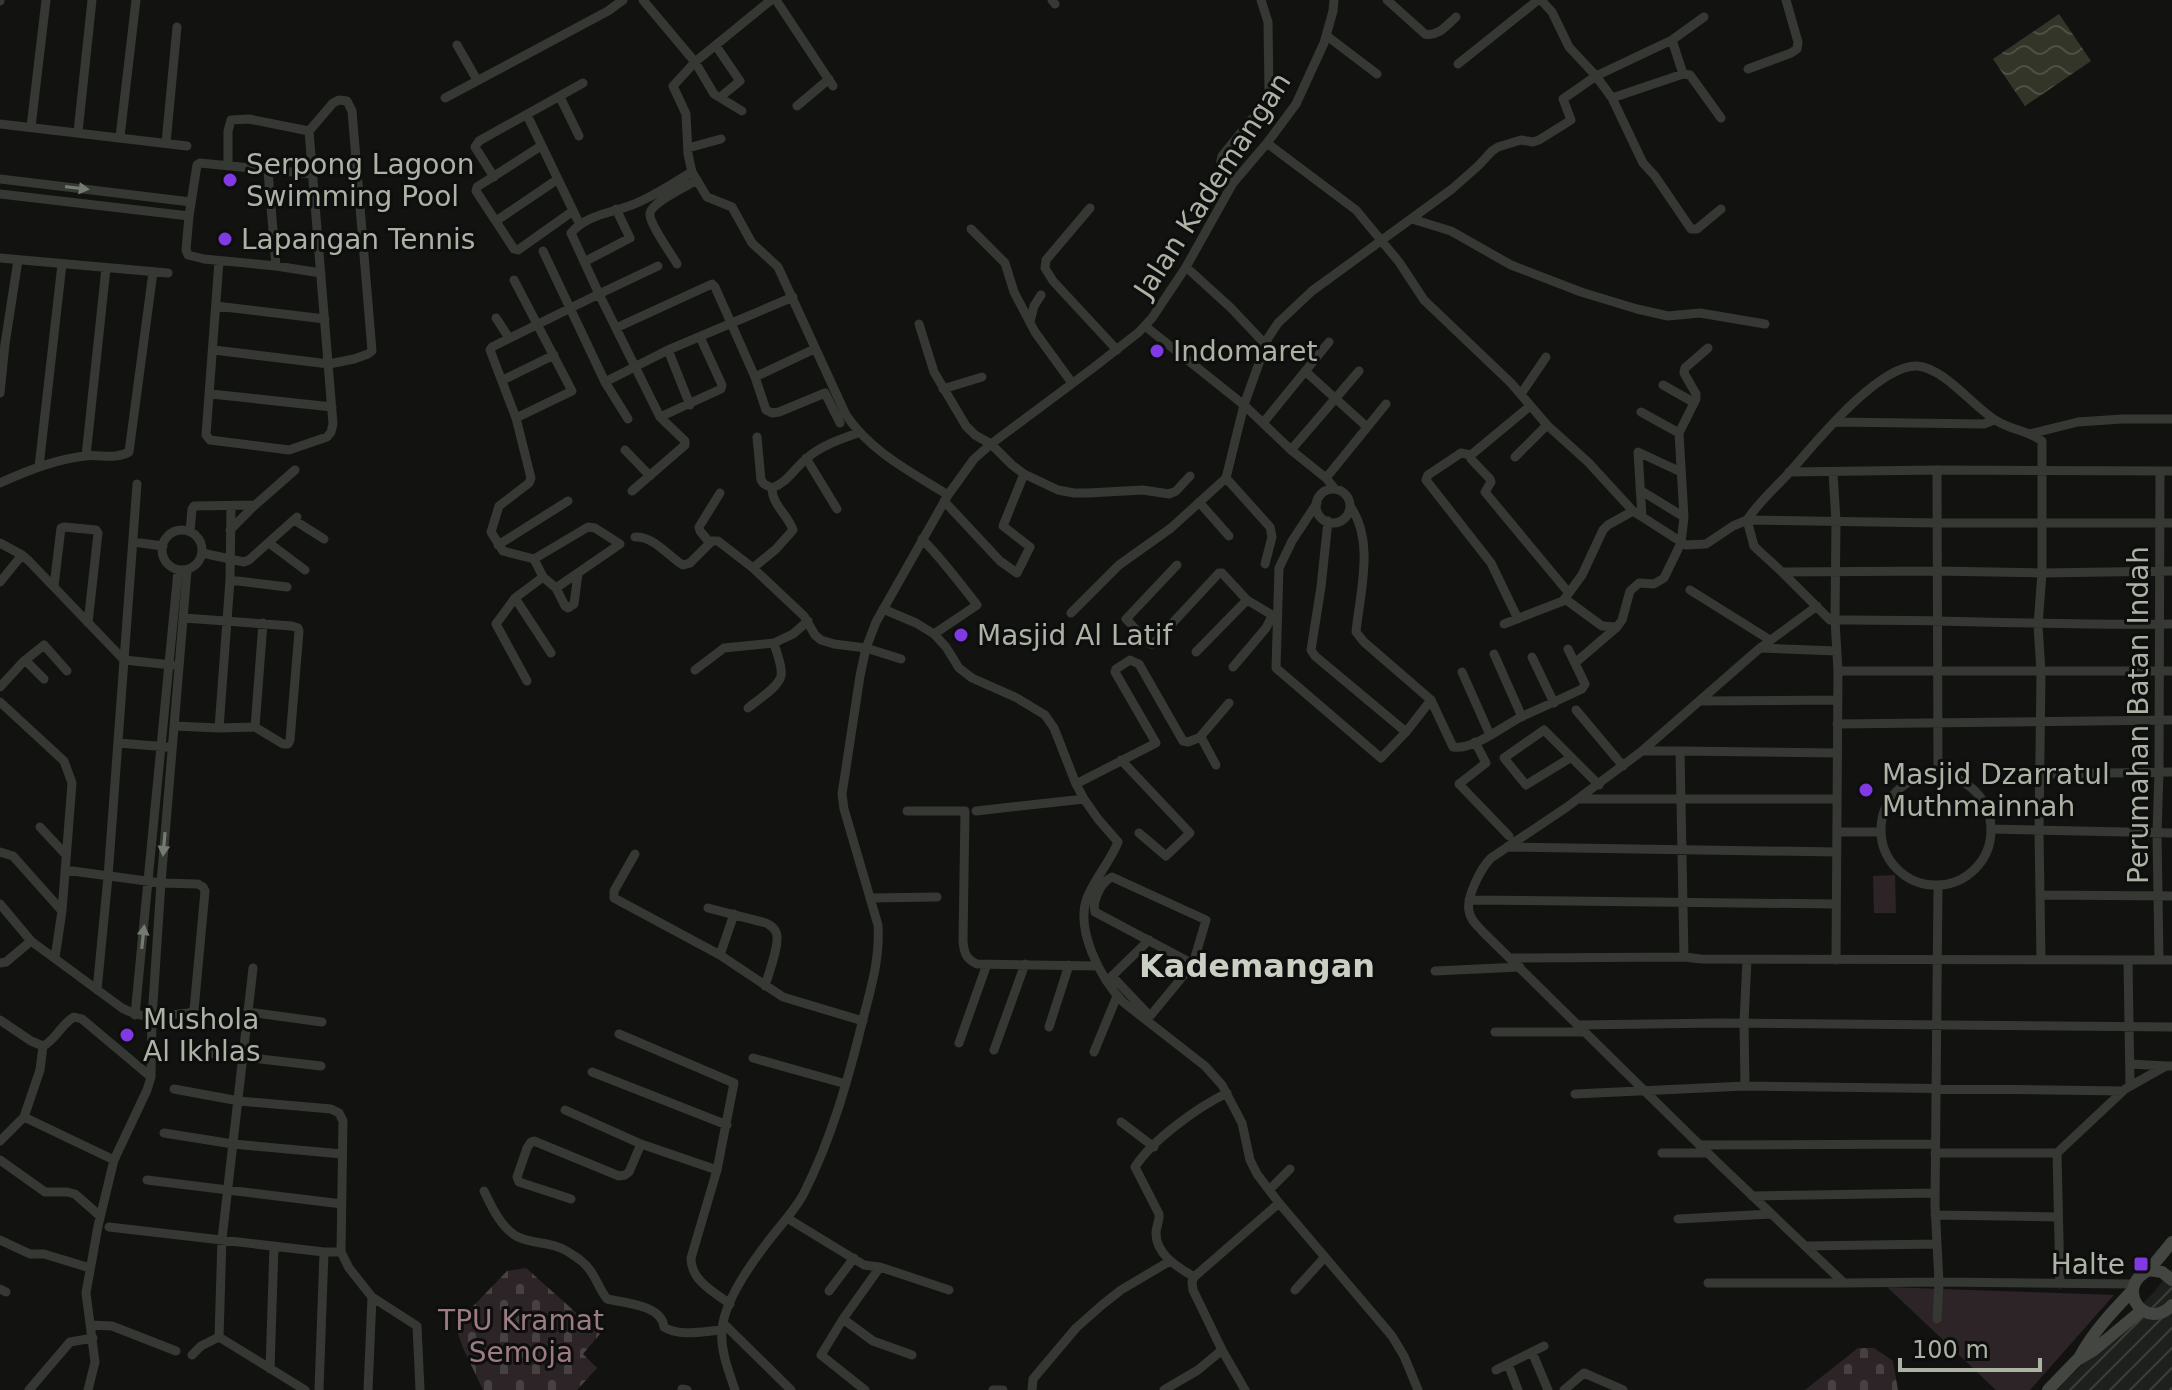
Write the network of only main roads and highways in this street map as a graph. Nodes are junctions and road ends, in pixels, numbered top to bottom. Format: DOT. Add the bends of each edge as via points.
graph roads {
  1 [pos="2172,1242"];
  2 [pos="2149,1270"];
  3 [pos="2171,1276"];
  4 [pos="2133,1287"];
  5 [pos="2142,1310"];
  6 [pos="2170,1312"];
  7 [pos="2077,1360"];
  8 [pos="2048,1390"];
  1 -- 2 [label="main road"];
  2 -- 3 [label="main road"];
  2 -- 4 [label="main road"];
  4 -- 5 [label="main road"];
  4 -- 7 [label="main road"];
  5 -- 6 [label="main road"];
  5 -- 7 [label="main road"];
  7 -- 8 [label="main road"];
}
